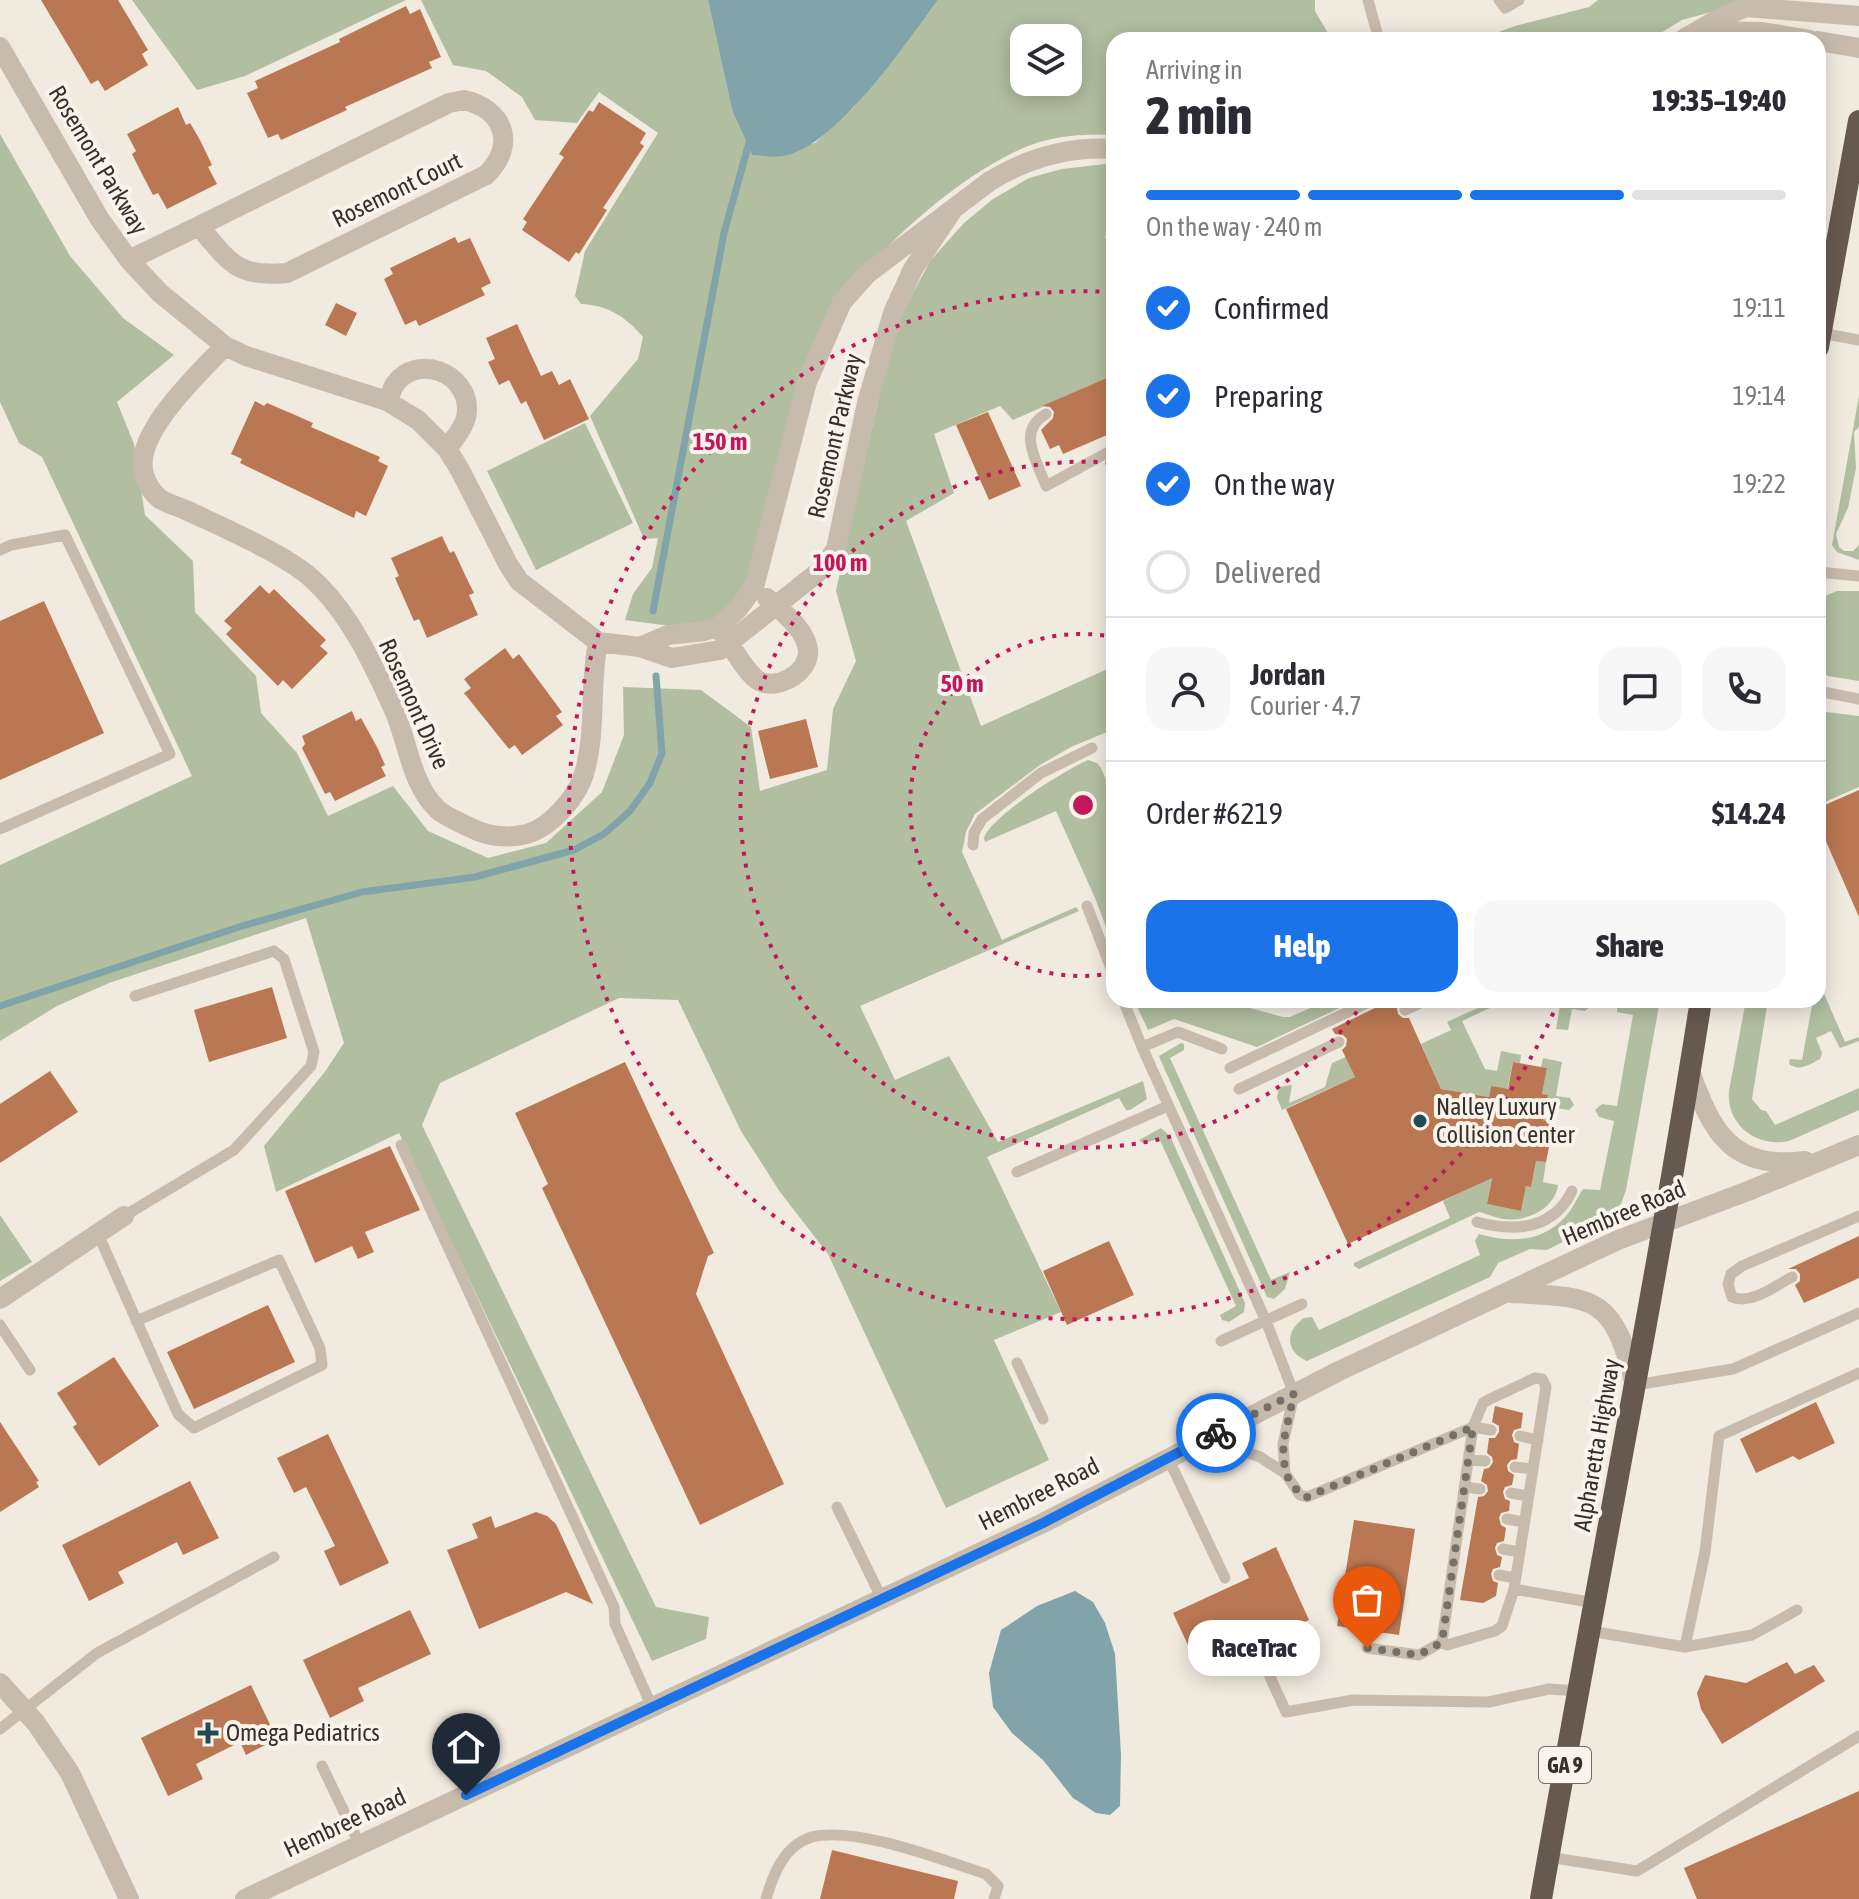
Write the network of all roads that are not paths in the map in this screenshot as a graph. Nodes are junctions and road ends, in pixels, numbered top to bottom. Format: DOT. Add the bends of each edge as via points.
graph roads {
  1 [pos="1368,0"];
  2 [pos="1499,0"];
  3 [pos="1519,0"];
  4 [pos="1859,16"];
  5 [pos="1377,32"];
  6 [pos="1696,32"];
  7 [pos="1826,42"];
  8 [pos="0,47"];
  9 [pos="1859,48"];
  10 [pos="1859,121"];
  11 [pos="1106,149"];
  12 [pos="952,211"];
  13 [pos="199,226"];
  14 [pos="129,260"];
  15 [pos="1826,298"];
  16 [pos="1826,332"];
  17 [pos="1859,340"];
  18 [pos="225,346"];
  19 [pos="387,401"];
  20 [pos="1046,414"];
  21 [pos="447,449"];
  22 [pos="1106,453"];
  23 [pos="0,550"];
  24 [pos="1826,573"];
  25 [pos="1859,576"];
  26 [pos="754,587"];
  27 [pos="775,605"];
  28 [pos="718,627"];
  29 [pos="598,642"];
  30 [pos="731,644"];
  31 [pos="640,647"];
  32 [pos="1826,693"];
  33 [pos="1859,699"];
  34 [pos="1092,748"];
  35 [pos="0,829"];
  36 [pos="973,845"];
  37 [pos="1087,906"];
  38 [pos="1106,955"];
  39 [pos="135,996"];
  40 [pos="1126,1008"];
  41 [pos="1356,1008"];
  42 [pos="1409,1008"];
  43 [pos="1700,1008"];
  44 [pos="1405,1010"];
  45 [pos="1339,1042"];
  46 [pos="1142,1047"];
  47 [pos="1222,1049"];
  48 [pos="1230,1068"];
  49 [pos="1690,1071"];
  50 [pos="1239,1089"];
  51 [pos="1168,1106"];
  52 [pos="401,1145"];
  53 [pos="1859,1145"];
  54 [pos="1825,1159"];
  55 [pos="1017,1172"];
  56 [pos="1572,1191"];
  57 [pos="124,1216"];
  58 [pos="1859,1216"];
  59 [pos="1477,1222"];
  60 [pos="1666,1222"];
  61 [pos="98,1234"];
  62 [pos="1792,1277"];
  63 [pos="1506,1293"];
  64 [pos="0,1299"];
  65 [pos="1302,1304"];
  66 [pos="1859,1313"];
  67 [pos="136,1321"];
  68 [pos="1266,1321"];
  69 [pos="0,1325"];
  70 [pos="1221,1341"];
  71 [pos="1017,1363"];
  72 [pos="30,1370"];
  73 [pos="1859,1373"];
  74 [pos="1635,1385"];
  75 [pos="1294,1394"];
  76 [pos="1043,1419"];
  77 [pos="1473,1427"];
  78 [pos="1491,1430"];
  79 [pos="1520,1436"];
  80 [pos="1207,1437"];
  81 [pos="1538,1440"];
  82 [pos="1168,1458"];
  83 [pos="1469,1460"];
  84 [pos="1485,1461"];
  85 [pos="1515,1467"];
  86 [pos="1533,1469"];
  87 [pos="1285,1473"];
  88 [pos="1464,1487"];
  89 [pos="1480,1489"];
  90 [pos="1511,1493"];
  91 [pos="1528,1496"];
  92 [pos="837,1507"];
  93 [pos="1460,1514"];
  94 [pos="1475,1516"];
  95 [pos="1507,1519"];
  96 [pos="1524,1522"];
  97 [pos="1456,1543"];
  98 [pos="1470,1545"];
  99 [pos="1503,1549"];
  100 [pos="1520,1552"];
  101 [pos="274,1557"];
  102 [pos="1499,1575"];
  103 [pos="1225,1578"];
  104 [pos="1515,1584"];
  105 [pos="882,1599"];
  106 [pos="1595,1603"];
  107 [pos="1797,1610"];
  108 [pos="1590,1631"];
  109 [pos="1442,1642"];
  110 [pos="1685,1647"];
  111 [pos="1367,1648"];
  112 [pos="1260,1655"];
  113 [pos="0,1683"];
  114 [pos="1579,1691"];
  115 [pos="652,1707"];
  116 [pos="24,1710"];
  117 [pos="0,1729"];
  118 [pos="1859,1736"];
  119 [pos="322,1766"];
  120 [pos="360,1845"];
  121 [pos="1548,1857"];
  122 [pos="129,1899"];
  123 [pos="245,1899"];
  124 [pos="766,1899"];
  125 [pos="994,1899"];
  126 [pos="1541,1899"];
  1 -- 5 [label="lane"];
  2 -- 3 [label="lane" via="1505,8"];
  4 -- 6 [label="street" via="1746,7"];
  7 -- 9 [label="street"];
  8 -- 14 [label="street, Rosemont Parkway"];
  10 -- 15 [label="highway"];
  11 -- 12 [label="street, Rosemont Parkway" via="1041,156 1011,168"];
  12 -- 26 [label="street, Rosemont Parkway" via="867,274 842,302 807,382"];
  12 -- 27 [label="street, Rosemont Parkway" via="913,269 893,313 867,403 836,549 822,569"];
  13 -- 13 [label="street, Rosemont Court" via="449,103 480,104 501,127 502,154 486,175 287,273 263,275 240,269"];
  13 -- 14 [label="street, Rosemont Court"];
  14 -- 18 [label="street, Rosemont Parkway"];
  16 -- 17 [label="lane"];
  18 -- 19 [label="street, Rosemont Parkway"];
  18 -- 29 [label="street, Rosemont Drive" via="147,438 141,461 148,484 159,498 303,571 328,593 369,660 424,791 438,809 483,834 504,838 540,829 554,817 583,777"];
  19 -- 21 [label="street, Rosemont Parkway" via="418,420"];
  19 -- 21 [label="street" via="396,383 414,370 433,368 452,376 464,392 467,411"];
  20 -- 22 [label="lane" via="1035,420 1029,442 1046,486"];
  21 -- 29 [label="street, Rosemont Parkway" via="519,581"];
  23 -- 35 [label="lane" via="65,535 170,754"];
  24 -- 25 [label="lane"];
  26 -- 27 [label="street"];
  26 -- 28 [label="street, Rosemont Parkway"];
  27 -- 30 [label="street, Rosemont Parkway"];
  27 -- 30 [label="street" via="808,650 806,660 788,679 763,683"];
  28 -- 30 [label="street"];
  28 -- 31 [label="street, Rosemont Parkway" via="668,635"];
  29 -- 31 [label="street, Rosemont Parkway"];
  30 -- 31 [label="street, Rosemont Parkway" via="672,658"];
  32 -- 33 [label="lane"];
  34 -- 36 [label="lane" via="1041,773 982,819"];
  37 -- 38 [label="lane"];
  39 -- 57 [label="lane" via="274,951 284,959 314,1052 311,1066 234,1150"];
  40 -- 46 [label="lane"];
  41 -- 48 [label="lane"];
  42 -- 44 [label="lane"];
  43 -- 49 [label="highway, Alpharetta Highway / GA 9"];
  45 -- 50 [label="lane"];
  46 -- 47 [label="lane" via="1178,1032"];
  46 -- 51 [label="lane"];
  49 -- 54 [label="street" via="1712,1124 1745,1155 1787,1163"];
  49 -- 60 [label="highway, Alpharetta Highway / GA 9"];
  51 -- 55 [label="lane"];
  51 -- 68 [label="lane"];
  52 -- 115 [label="lane" via="614,1607 615,1624"];
  53 -- 54 [label="street, Hembree Road"];
  54 -- 60 [label="street, Hembree Road"];
  56 -- 59 [label="lane" via="1552,1218 1530,1226"];
  57 -- 61 [label="street"];
  58 -- 62 [label="lane" via="1742,1266 1728,1284 1732,1297 1740,1300"];
  60 -- 63 [label="street, Hembree Road"];
  60 -- 74 [label="highway, Alpharetta Highway / GA 9"];
  61 -- 64 [label="street"];
  61 -- 67 [label="lane"];
  63 -- 74 [label="street" via="1576,1298 1596,1305 1612,1318 1625,1343"];
  63 -- 75 [label="street, Hembree Road"];
  65 -- 68 [label="lane"];
  66 -- 74 [label="lane" via="1733,1369"];
  67 -- 67 [label="lane" via="178,1414 194,1428 322,1365 320,1348 279,1260"];
  68 -- 70 [label="lane"];
  68 -- 75 [label="lane"];
  69 -- 72 [label="lane"];
  71 -- 76 [label="lane"];
  73 -- 110 [label="lane" via="1719,1436 1705,1552"];
  74 -- 106 [label="highway, Alpharetta Highway / GA 9"];
  75 -- 80 [label="street, Hembree Road"];
  75 -- 87 [label="lane" via="1283,1444"];
  77 -- 78 [label="lane"];
  77 -- 81 [label="lane" via="1483,1403 1542,1379 1546,1387"];
  77 -- 83 [label="lane"];
  77 -- 87 [label="lane" via="1307,1497"];
  79 -- 81 [label="lane"];
  80 -- 82 [label="street, Hembree Road"];
  80 -- 87 [label="lane" via="1239,1447"];
  81 -- 86 [label="lane"];
  82 -- 103 [label="lane"];
  82 -- 105 [label="street, Hembree Road"];
  83 -- 84 [label="lane"];
  83 -- 88 [label="lane"];
  85 -- 86 [label="lane"];
  86 -- 91 [label="lane"];
  88 -- 89 [label="lane"];
  88 -- 93 [label="lane"];
  90 -- 91 [label="lane"];
  91 -- 96 [label="lane"];
  92 -- 105 [label="lane"];
  93 -- 94 [label="lane"];
  93 -- 97 [label="lane"];
  95 -- 96 [label="lane"];
  96 -- 100 [label="lane"];
  97 -- 98 [label="lane"];
  97 -- 109 [label="lane" via="1458,1570"];
  99 -- 100 [label="lane"];
  100 -- 104 [label="lane"];
  101 -- 116 [label="lane" via="97,1653"];
  102 -- 104 [label="lane"];
  104 -- 106 [label="lane"];
  104 -- 109 [label="lane" via="1502,1626 1447,1645"];
  105 -- 115 [label="street, Hembree Road"];
  106 -- 108 [label="highway, Alpharetta Highway / GA 9"];
  107 -- 110 [label="lane" via="1752,1635"];
  108 -- 110 [label="lane"];
  108 -- 114 [label="highway, Alpharetta Highway / GA 9"];
  109 -- 111 [label="lane" via="1419,1655"];
  112 -- 114 [label="lane" via="1286,1712 1353,1700 1489,1702 1549,1689"];
  113 -- 116 [label="street"];
  114 -- 121 [label="highway, Alpharetta Highway / GA 9"];
  115 -- 120 [label="street, Hembree Road"];
  116 -- 117 [label="lane"];
  116 -- 122 [label="street" via="70,1773"];
  118 -- 121 [label="lane" via="1637,1871"];
  119 -- 120 [label="lane"];
  120 -- 123 [label="street, Hembree Road"];
  121 -- 126 [label="highway, Alpharetta Highway / GA 9"];
  124 -- 125 [label="lane" via="774,1872 788,1852 810,1838 846,1834 986,1874 998,1886"];
}
